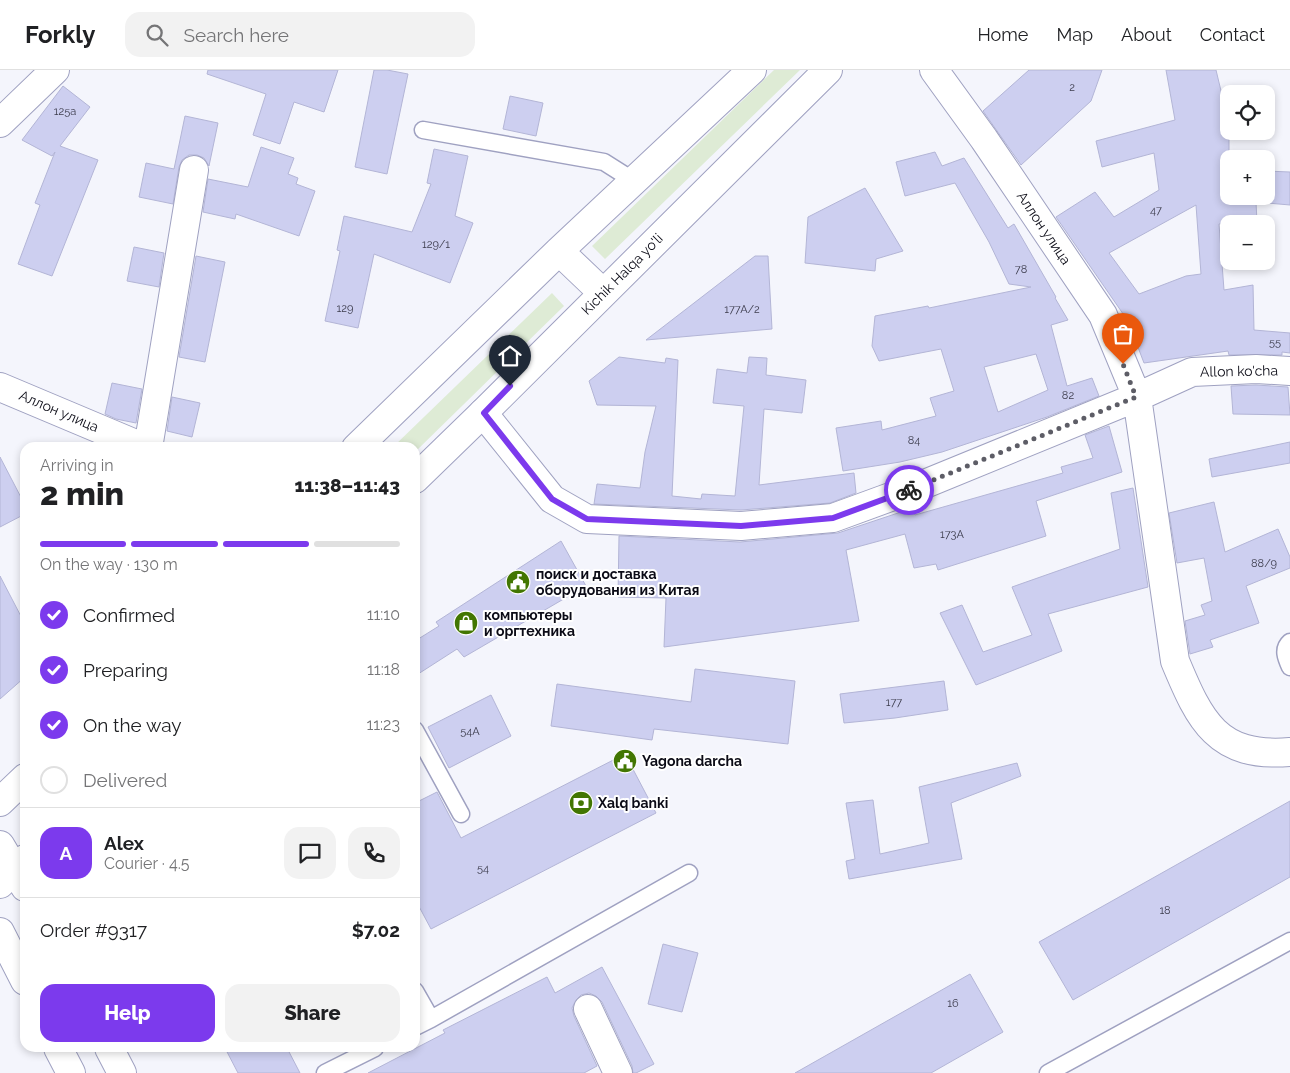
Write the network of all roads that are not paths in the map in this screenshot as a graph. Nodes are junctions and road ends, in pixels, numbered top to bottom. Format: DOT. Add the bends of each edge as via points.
graph roads {
  1 [pos="54,70"];
  2 [pos="752,70"];
  3 [pos="828,70"];
  4 [pos="934,70"];
  5 [pos="0,124"];
  6 [pos="423,130"];
  7 [pos="194,170"];
  8 [pos="634,181"];
  9 [pos="559,251"];
  10 [pos="603,293"];
  11 [pos="1290,371"];
  12 [pos="0,387"];
  13 [pos="1136,397"];
  14 [pos="484,413"];
  15 [pos="133,442"];
  16 [pos="148,442"];
  17 [pos="362,442"];
  18 [pos="420,474"];
  19 [pos="1290,642"];
  20 [pos="1290,667"];
  21 [pos="420,744"];
  22 [pos="1290,752"];
  23 [pos="20,783"];
  24 [pos="0,802"];
  25 [pos="461,814"];
  26 [pos="0,845"];
  27 [pos="690,873"];
  28 [pos="16,875"];
  29 [pos="0,932"];
  30 [pos="1290,941"];
  31 [pos="20,971"];
  32 [pos="420,1000"];
  33 [pos="588,1009"];
  34 [pos="431,1019"];
  35 [pos="420,1024"];
  36 [pos="60,1052"];
  37 [pos="111,1052"];
  38 [pos="367,1052"];
  39 [pos="71,1073"];
  40 [pos="122,1073"];
  41 [pos="325,1073"];
  42 [pos="618,1073"];
  43 [pos="1048,1073"];
  1 -- 5 [label="main road"];
  2 -- 8 [label="main road"];
  3 -- 10 [label="main road, Kichik Halqa yo'li"];
  4 -- 13 [label="main road, Аллон улица" via="1103,315"];
  6 -- 8 [label="lane" via="604,162"];
  7 -- 16 [label="main road"];
  8 -- 9 [label="main road"];
  9 -- 10 [label="main road"];
  9 -- 17 [label="main road"];
  10 -- 14 [label="main road, Kichik Halqa yo'li"];
  11 -- 13 [label="main road, Allon ko'cha" via="1192,372"];
  12 -- 15 [label="main road, Аллон улица"];
  13 -- 14 [label="main road, Allon ko'cha" via="915,488 833,518 741,526 587,519 552,499"];
  13 -- 22 [label="main road, Аллон улица" via="1175,661 1190,697 1222,739 1254,752"];
  14 -- 18 [label="main road, Kichik Halqa yo'li"];
  19 -- 20 [label="lane" via="1284,652"];
  21 -- 25 [label="lane"];
  23 -- 24 [label="main road"];
  26 -- 28 [label="main road"];
  27 -- 34 [label="lane"];
  29 -- 31 [label="main road"];
  30 -- 43 [label="lane"];
  32 -- 34 [label="lane"];
  33 -- 42 [label="main road"];
  34 -- 35 [label="lane"];
  36 -- 39 [label="main road"];
  37 -- 40 [label="main road"];
  38 -- 41 [label="lane"];
}
